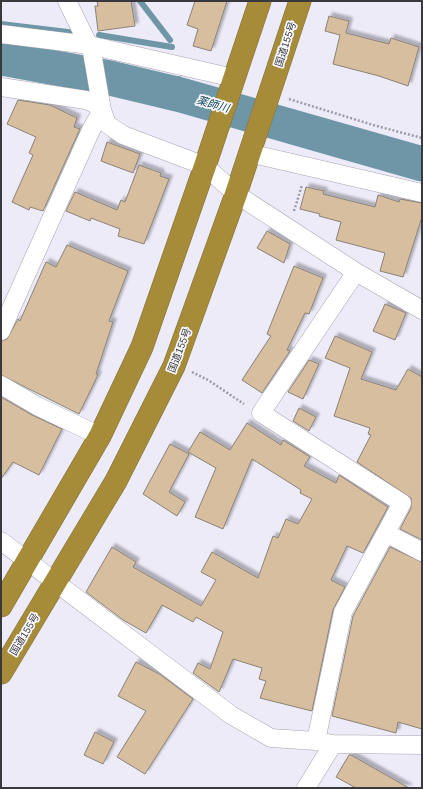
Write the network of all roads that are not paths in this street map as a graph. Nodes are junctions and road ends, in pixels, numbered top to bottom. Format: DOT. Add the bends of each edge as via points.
graph roads {
  1 [pos="67,1"];
  2 [pos="260,1"];
  3 [pos="300,1"];
  4 [pos="1,34"];
  5 [pos="90,49"];
  6 [pos="234,78"];
  7 [pos="1,87"];
  8 [pos="101,103"];
  9 [pos="249,153"];
  10 [pos="205,166"];
  11 [pos="422,192"];
  12 [pos="236,194"];
  13 [pos="356,272"];
  14 [pos="422,310"];
  15 [pos="1,331"];
  16 [pos="1,385"];
  17 [pos="100,436"];
  18 [pos="386,533"];
  19 [pos="1,541"];
  20 [pos="422,552"];
  21 [pos="28,560"];
  22 [pos="56,582"];
  23 [pos="1,606"];
  24 [pos="1,673"];
  25 [pos="324,742"];
  26 [pos="422,745"];
  27 [pos="306,788"];
  1 -- 5 [label="street"];
  2 -- 6 [label="highway"];
  3 -- 9 [label="highway, 国道155号"];
  4 -- 5 [label="street"];
  5 -- 6 [label="street"];
  5 -- 8 [label="street"];
  6 -- 10 [label="highway"];
  7 -- 8 [label="street"];
  8 -- 10 [label="street" via="107,124 123,135"];
  8 -- 15 [label="street"];
  9 -- 11 [label="street"];
  9 -- 12 [label="highway, 国道155号"];
  10 -- 12 [label="street"];
  10 -- 17 [label="highway" via="142,347"];
  12 -- 13 [label="street"];
  12 -- 22 [label="highway, 国道155号" via="174,366 116,481"];
  13 -- 14 [label="street"];
  13 -- 18 [label="street" via="261,413 402,503"];
  16 -- 17 [label="street" via="37,406"];
  17 -- 21 [label="highway"];
  18 -- 20 [label="street"];
  18 -- 25 [label="street" via="343,612"];
  19 -- 21 [label="street"];
  21 -- 22 [label="street"];
  21 -- 23 [label="highway"];
  22 -- 24 [label="highway, 国道155号"];
  22 -- 25 [label="street" via="231,715 271,738"];
  25 -- 26 [label="street"];
  25 -- 27 [label="street"];
}
